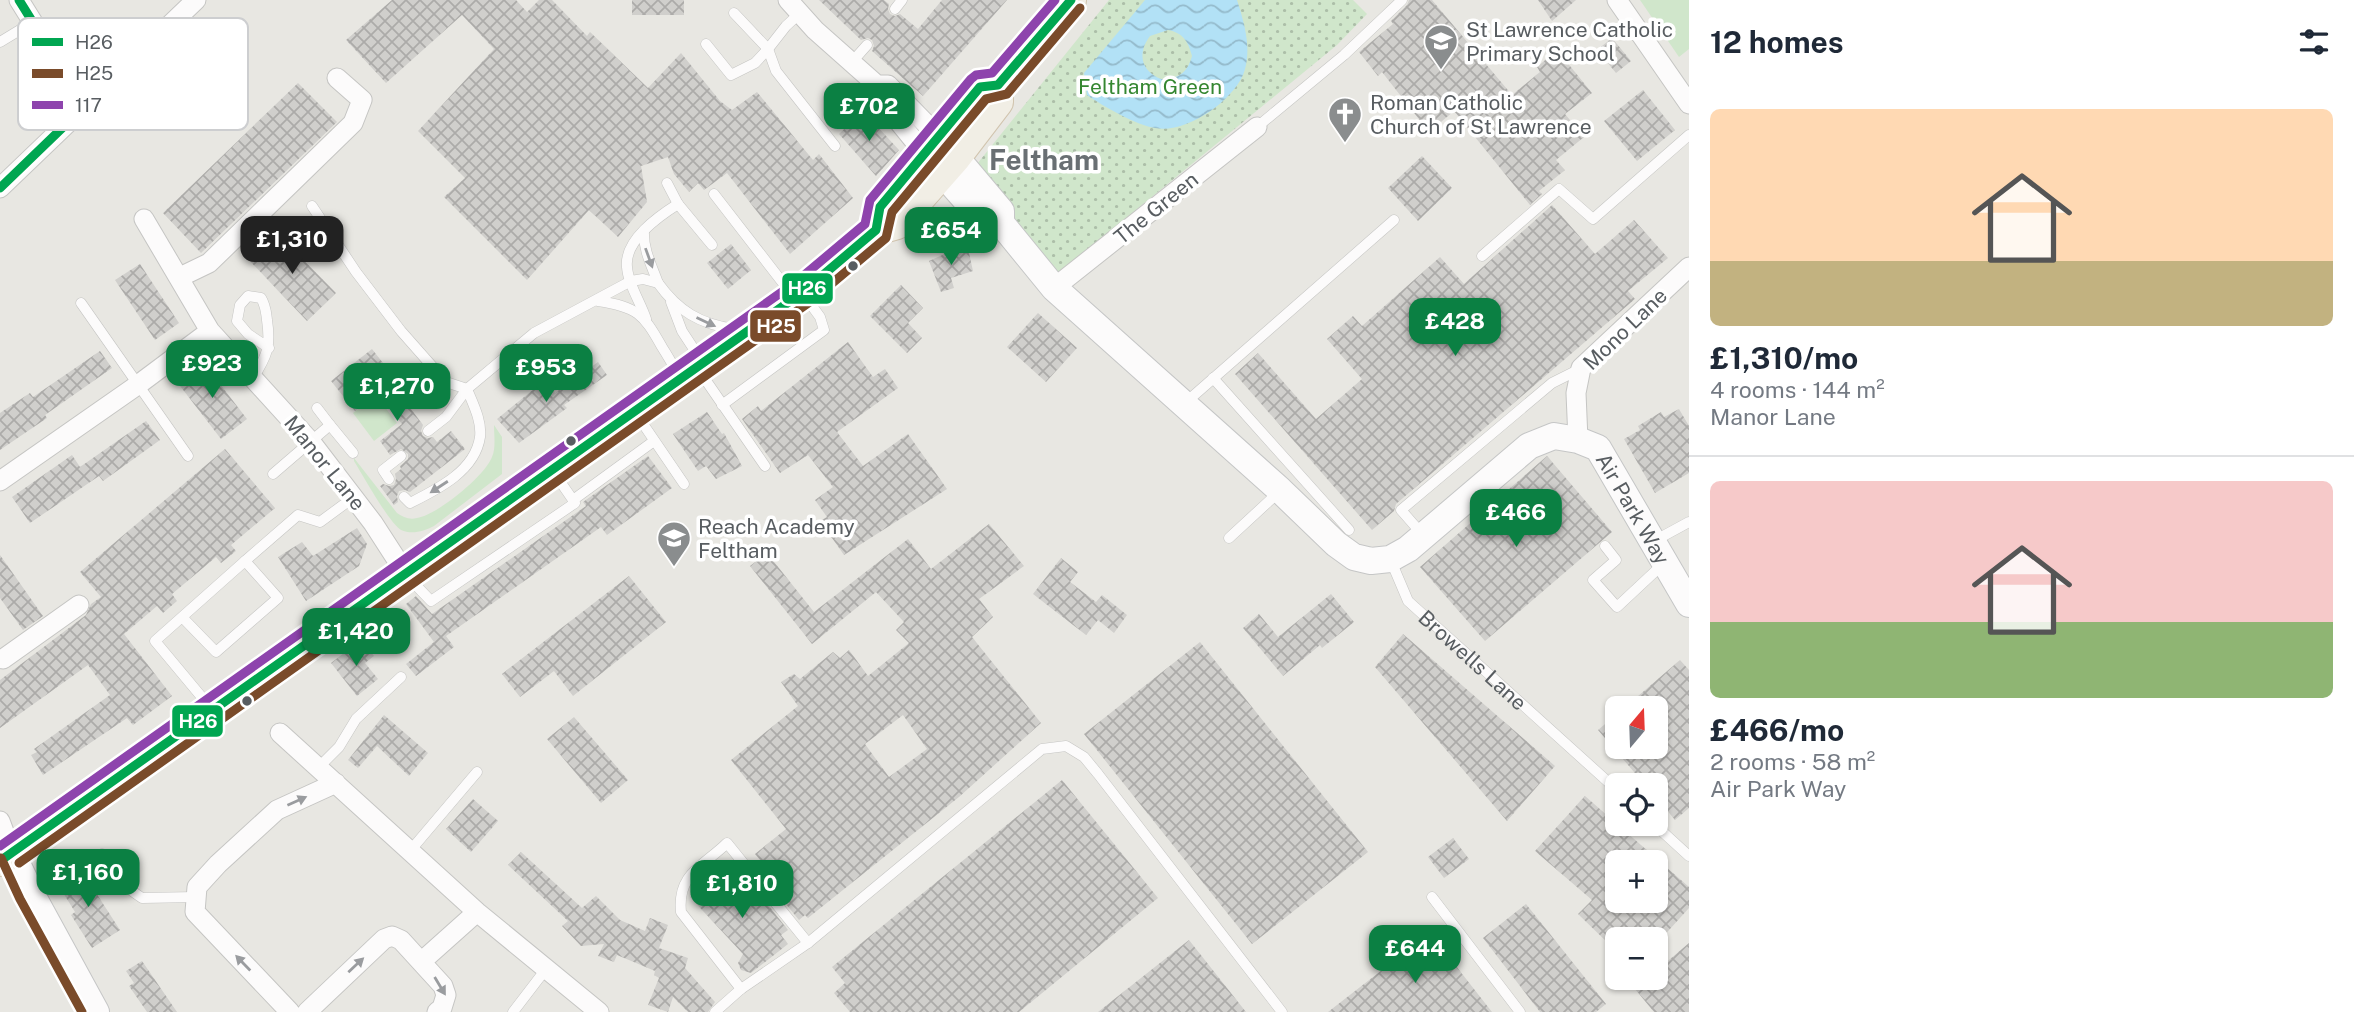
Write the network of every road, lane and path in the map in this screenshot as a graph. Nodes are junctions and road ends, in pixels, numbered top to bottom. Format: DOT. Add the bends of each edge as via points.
graph roads {
  1 [pos="19,0"];
  2 [pos="196,0"];
  3 [pos="902,0"];
  4 [pos="1072,0"];
  5 [pos="1402,0"];
  6 [pos="1617,0"];
  7 [pos="793,7"];
  8 [pos="895,9"];
  9 [pos="734,13"];
  10 [pos="30,18"];
  11 [pos="177,18"];
  12 [pos="18,31"];
  13 [pos="0,42"];
  14 [pos="706,44"];
  15 [pos="867,45"];
  16 [pos="768,49"];
  17 [pos="852,62"];
  18 [pos="337,78"];
  19 [pos="1689,104"];
  20 [pos="1257,127"];
  21 [pos="60,130"];
  22 [pos="1689,135"];
  23 [pos="835,146"];
  24 [pos="941,155"];
  25 [pos="667,183"];
  26 [pos="0,188"];
  27 [pos="713,194"];
  28 [pos="678,204"];
  29 [pos="312,206"];
  30 [pos="144,219"];
  31 [pos="1394,220"];
  32 [pos="644,232"];
  33 [pos="712,245"];
  34 [pos="1482,256"];
  35 [pos="1689,267"];
  36 [pos="180,277"];
  37 [pos="631,281"];
  38 [pos="659,283"];
  39 [pos="1054,288"];
  40 [pos="799,295"];
  41 [pos="598,301"];
  42 [pos="671,302"];
  43 [pos="81,303"];
  44 [pos="646,319"];
  45 [pos="210,331"];
  46 [pos="745,331"];
  47 [pos="269,348"];
  48 [pos="1581,368"];
  49 [pos="692,370"];
  50 [pos="253,378"];
  51 [pos="1213,378"];
  52 [pos="139,384"];
  53 [pos="467,389"];
  54 [pos="1184,404"];
  55 [pos="722,405"];
  56 [pos="317,408"];
  57 [pos="634,412"];
  58 [pos="330,425"];
  59 [pos="428,431"];
  60 [pos="1578,440"];
  61 [pos="654,441"];
  62 [pos="311,442"];
  63 [pos="353,453"];
  64 [pos="188,456"];
  65 [pos="401,456"];
  66 [pos="765,466"];
  67 [pos="552,471"];
  68 [pos="273,474"];
  69 [pos="389,479"];
  70 [pos="0,481"];
  71 [pos="684,484"];
  72 [pos="1280,490"];
  73 [pos="354,497"];
  74 [pos="404,498"];
  75 [pos="573,500"];
  76 [pos="1689,522"];
  77 [pos="1349,530"];
  78 [pos="1423,536"];
  79 [pos="1229,538"];
  80 [pos="1605,546"];
  81 [pos="1659,552"];
  82 [pos="1390,559"];
  83 [pos="245,561"];
  84 [pos="406,575"];
  85 [pos="1689,604"];
  86 [pos="79,606"];
  87 [pos="182,617"];
  88 [pos="1,658"];
  89 [pos="401,677"];
  90 [pos="212,710"];
  91 [pos="280,733"];
  92 [pos="319,767"];
  93 [pos="477,772"];
  94 [pos="1605,779"];
  95 [pos="336,783"];
  96 [pos="0,821"];
  97 [pos="1667,836"];
  98 [pos="410,851"];
  99 [pos="102,854"];
  100 [pos="1689,856"];
  101 [pos="6,857"];
  102 [pos="196,897"];
  103 [pos="1432,897"];
  104 [pos="477,912"];
  105 [pos="808,943"];
  106 [pos="421,962"];
  107 [pos="546,969"];
  108 [pos="741,989"];
  109 [pos="96,1012"];
  110 [pos="290,1012"];
  111 [pos="307,1012"];
  112 [pos="437,1012"];
  113 [pos="513,1012"];
  114 [pos="599,1012"];
  115 [pos="715,1012"];
  116 [pos="1282,1012"];
  117 [pos="1520,1012"];
  1 -- 10 [label="street"];
  2 -- 11 [label="street"];
  3 -- 8 [label="lane"];
  4 -- 24 [label="main road" via="998,85 980,87"];
  5 -- 20 [label="lane"];
  6 -- 19 [label="street"];
  7 -- 16 [label="lane" via="786,26"];
  7 -- 17 [label="street"];
  9 -- 16 [label="lane"];
  12 -- 13 [label="lane"];
  14 -- 16 [label="lane" via="731,75 755,63"];
  15 -- 17 [label="lane"];
  16 -- 23 [label="lane" via="776,71"];
  17 -- 24 [label="street" via="877,85 888,85"];
  18 -- 36 [label="street" via="362,100 353,123 209,263"];
  20 -- 39 [label="street, The Green"];
  21 -- 26 [label="street"];
  22 -- 34 [label="lane" via="1593,219 1559,189"];
  24 -- 39 [label="street" via="1001,211 1002,223"];
  24 -- 40 [label="main road" via="880,207 876,230"];
  25 -- 28 [label="lane"];
  27 -- 40 [label="lane"];
  28 -- 32 [label="lane"];
  28 -- 33 [label="lane"];
  29 -- 53 [label="lane" via="401,331 446,382"];
  30 -- 36 [label="street, Manor Lane"];
  31 -- 51 [label="lane"];
  32 -- 37 [label="lane" via="628,258"];
  32 -- 38 [label="lane, one-way"];
  35 -- 48 [label="street, Mono Lane"];
  36 -- 45 [label="street, Manor Lane"];
  37 -- 38 [label="lane"];
  37 -- 41 [label="lane"];
  37 -- 44 [label="lane"];
  38 -- 42 [label="lane"];
  39 -- 54 [label="street"];
  40 -- 46 [label="main road"];
  40 -- 55 [label="lane" via="820,317 824,330"];
  41 -- 44 [label="lane" via="624,306"];
  41 -- 53 [label="lane" via="544,326"];
  42 -- 46 [label="lane, one-way" via="707,324"];
  42 -- 49 [label="lane"];
  43 -- 52 [label="lane"];
  44 -- 49 [label="lane" via="672,363"];
  45 -- 50 [label="street, Manor Lane"];
  45 -- 52 [label="street"];
  46 -- 49 [label="main road"];
  47 -- 47 [label="lane" via="237,321 240,305 248,296 266,305"];
  47 -- 50 [label="lane"];
  48 -- 60 [label="street, Mono Lane" via="1576,393"];
  48 -- 78 [label="lane" via="1552,383 1401,510"];
  49 -- 55 [label="lane"];
  49 -- 57 [label="main road"];
  50 -- 62 [label="street, Manor Lane"];
  51 -- 54 [label="lane"];
  51 -- 77 [label="lane"];
  52 -- 64 [label="lane"];
  52 -- 70 [label="street"];
  53 -- 59 [label="lane" via="446,417"];
  53 -- 74 [label="lane, one-way" via="480,437 471,461 440,488 411,503"];
  54 -- 72 [label="street"];
  55 -- 66 [label="lane"];
  56 -- 58 [label="lane"];
  57 -- 61 [label="lane"];
  57 -- 67 [label="main road"];
  58 -- 62 [label="lane"];
  58 -- 63 [label="lane"];
  60 -- 78 [label="street, Air Park Way" via="1554,436 1529,446"];
  60 -- 81 [label="street, Air Park Way" via="1598,448"];
  61 -- 71 [label="lane"];
  61 -- 75 [label="lane"];
  62 -- 68 [label="lane"];
  62 -- 73 [label="street, Manor Lane"];
  65 -- 69 [label="lane" via="383,470"];
  67 -- 75 [label="lane"];
  67 -- 84 [label="main road"];
  72 -- 79 [label="lane"];
  72 -- 82 [label="street" via="1354,557"];
  73 -- 83 [label="lane" via="320,522 298,515"];
  73 -- 84 [label="street, Manor Lane"];
  75 -- 84 [label="lane" via="575,503 432,601"];
  76 -- 81 [label="lane"];
  78 -- 82 [label="street, Air Park Way"];
  80 -- 81 [label="lane" via="1616,560 1593,580 1617,607"];
  81 -- 85 [label="street, Air Park Way"];
  82 -- 94 [label="lane, Browells Lane" via="1408,601"];
  83 -- 87 [label="lane"];
  83 -- 87 [label="lane" via="278,598 216,652"];
  84 -- 90 [label="main road"];
  86 -- 88 [label="street"];
  87 -- 90 [label="lane" via="155,641"];
  89 -- 92 [label="lane" via="356,719 339,747"];
  90 -- 101 [label="main road"];
  91 -- 92 [label="street"];
  92 -- 95 [label="street"];
  93 -- 98 [label="lane"];
  95 -- 98 [label="street"];
  102 -- 95 [label="street, one-way" via="197,887 218,864 277,810"];
  96 -- 101 [label="street"];
  97 -- 100 [label="lane"];
  98 -- 104 [label="street"];
  99 -- 102 [label="lane" via="142,898"];
  101 -- 109 [label="street" via="31,893"];
  110 -- 102 [label="street, one-way" via="195,912"];
  103 -- 117 [label="lane"];
  104 -- 106 [label="street"];
  104 -- 107 [label="street"];
  105 -- 108 [label="lane"];
  105 -- 108 [label="lane" via="727,843 690,875 679,898 681,912"];
  105 -- 116 [label="lane" via="1042,749 1066,746 1084,757 1098,774"];
  111 -- 106 [label="street, one-way" via="384,939 401,940"];
  106 -- 112 [label="street, one-way" via="446,995"];
  107 -- 113 [label="lane"];
  107 -- 114 [label="street"];
  108 -- 115 [label="lane"];
}
